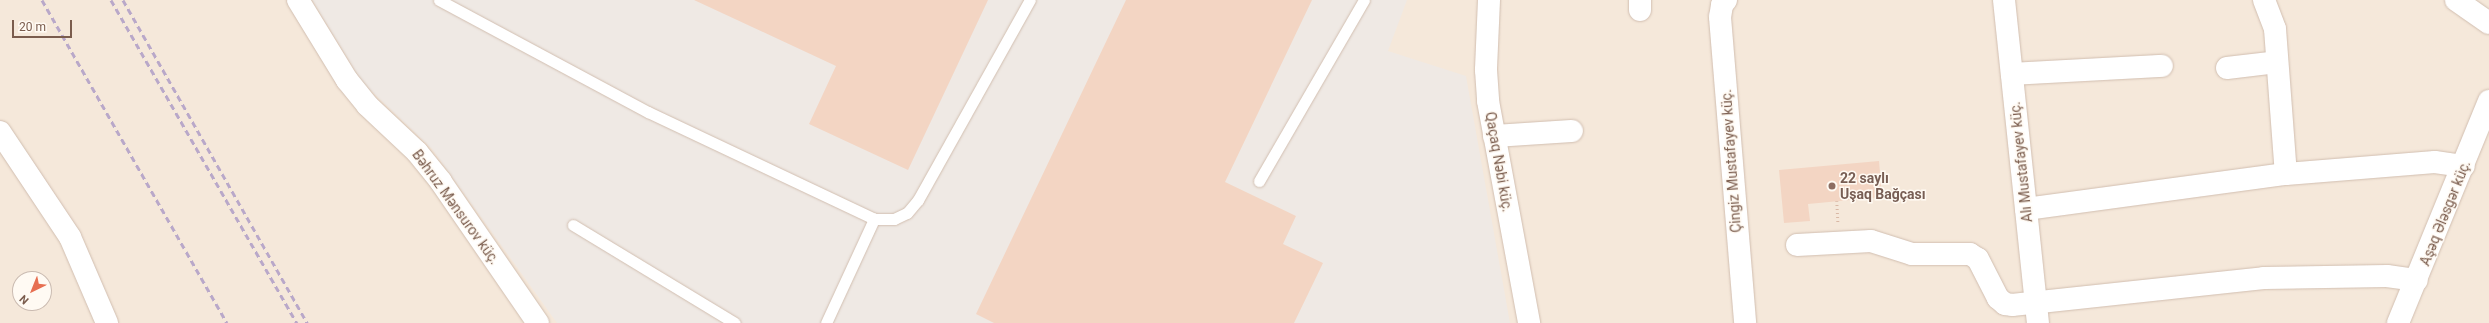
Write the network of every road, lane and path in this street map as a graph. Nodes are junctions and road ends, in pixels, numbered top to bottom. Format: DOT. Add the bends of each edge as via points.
graph roads {
  1 [pos="298,0"];
  2 [pos="439,0"];
  3 [pos="1030,0"];
  4 [pos="1364,0"];
  5 [pos="1489,0"];
  6 [pos="1726,0"];
  7 [pos="2004,0"];
  8 [pos="2264,0"];
  9 [pos="2456,0"];
  10 [pos="2489,23"];
  11 [pos="2277,62"];
  12 [pos="2162,66"];
  13 [pos="2227,68"];
  14 [pos="2012,74"];
  15 [pos="2489,101"];
  16 [pos="1572,131"];
  17 [pos="0,132"];
  18 [pos="1494,136"];
  19 [pos="2464,166"];
  20 [pos="2286,174"];
  21 [pos="1259,180"];
  22 [pos="2026,209"];
  23 [pos="874,219"];
  24 [pos="573,225"];
  25 [pos="1797,246"];
  26 [pos="2417,280"];
  27 [pos="2038,313"];
  28 [pos="107,323"];
  29 [pos="538,323"];
  30 [pos="735,323"];
  31 [pos="826,323"];
  32 [pos="1529,323"];
  33 [pos="1745,323"];
  34 [pos="2398,323"];
  1 -- 29 [label="street, Bəhruz Mənsurov küç." via="347,80 368,105 417,152 441,182"];
  2 -- 23 [label="lane" via="648,112"];
  3 -- 23 [label="lane" via="918,200 907,213 894,219"];
  4 -- 21 [label="lane"];
  5 -- 18 [label="street, Qaçaq Nəbi küç." via="1486,70"];
  6 -- 33 [label="street, Çingiz Mustafayev küç." via="1722,5 1720,17"];
  7 -- 14 [label="street, Alı Mustafayev küç."];
  8 -- 11 [label="street" via="2275,29"];
  9 -- 10 [label="street"];
  11 -- 13 [label="street"];
  11 -- 20 [label="street"];
  12 -- 14 [label="street"];
  14 -- 22 [label="street, Alı Mustafayev küç."];
  15 -- 19 [label="street, Aşəq Ələsgər küç."];
  16 -- 18 [label="street"];
  17 -- 28 [label="street" via="70,237"];
  18 -- 32 [label="street, Qaçaq Nəbi küç."];
  19 -- 20 [label="street" via="2435,162"];
  19 -- 26 [label="street, Aşəq Ələsgər küç."];
  20 -- 22 [label="street"];
  22 -- 27 [label="street, Alı Mustafayev küç."];
  23 -- 31 [label="lane"];
  24 -- 30 [label="lane"];
  25 -- 27 [label="street" via="1871,241 1912,254 1970,254 1978,259 1998,298 2005,304"];
  26 -- 27 [label="street" via="2387,276 2264,278"];
  26 -- 34 [label="street, Aşəq Ələsgər küç."];
}
